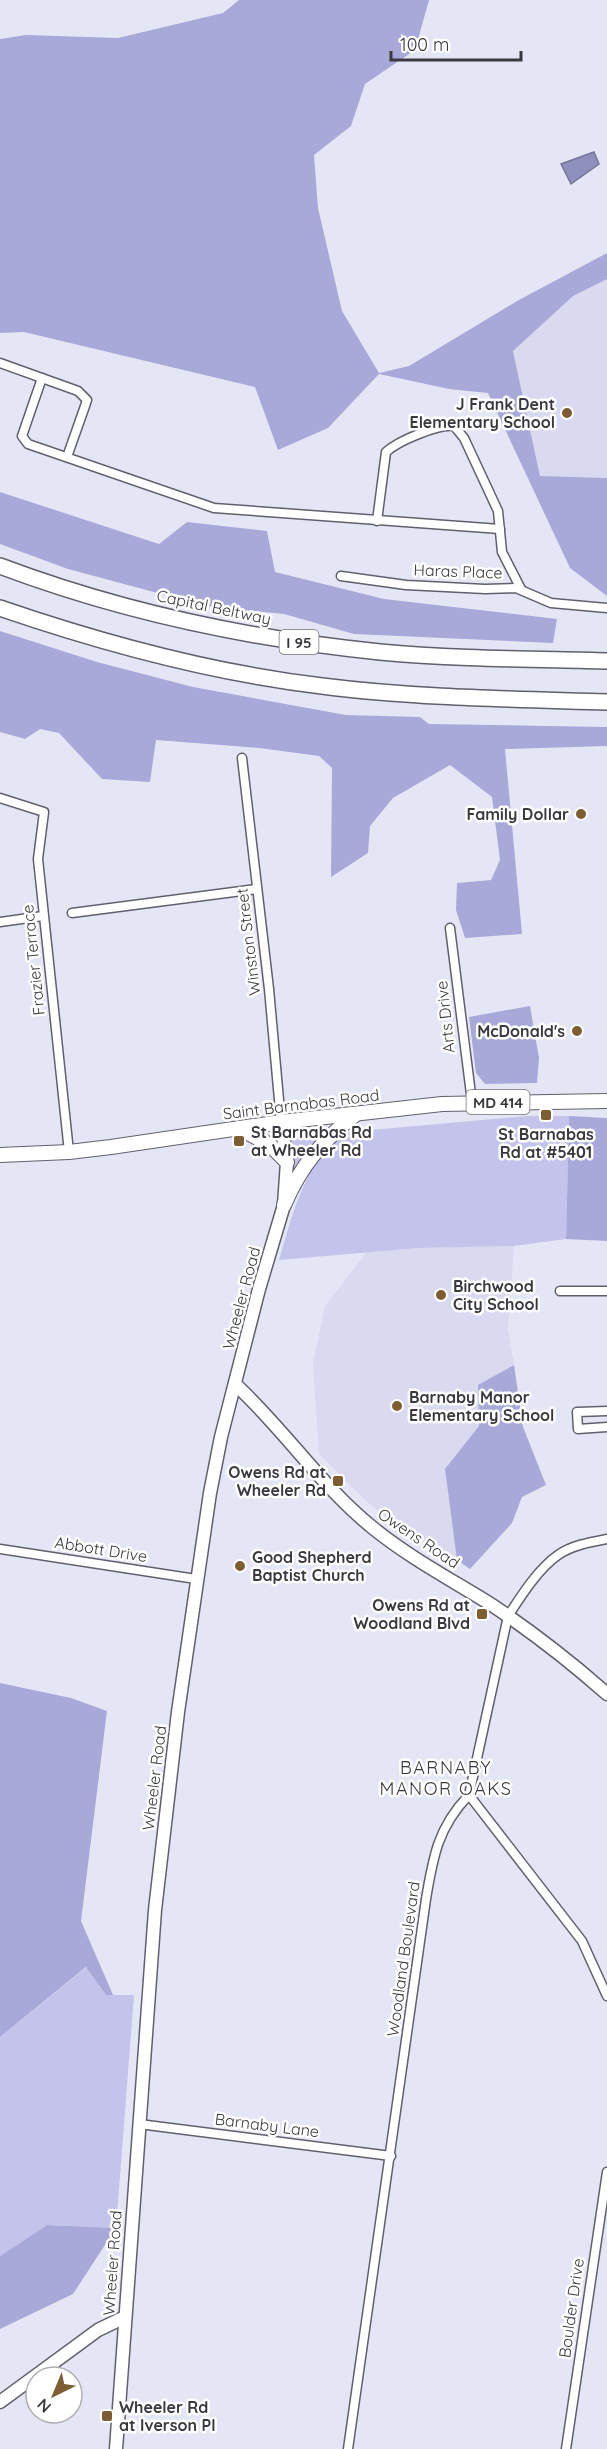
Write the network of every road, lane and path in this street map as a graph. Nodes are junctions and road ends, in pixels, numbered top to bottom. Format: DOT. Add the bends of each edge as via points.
graph roads {
  1 [pos="0,363"];
  2 [pos="42,378"];
  3 [pos="67,457"];
  4 [pos="377,521"];
  5 [pos="500,529"];
  6 [pos="0,566"];
  7 [pos="341,576"];
  8 [pos="521,589"];
  9 [pos="0,608"];
  10 [pos="607,608"];
  11 [pos="607,661"];
  12 [pos="607,703"];
  13 [pos="243,758"];
  14 [pos="0,798"];
  15 [pos="257,889"];
  16 [pos="72,913"];
  17 [pos="43,916"];
  18 [pos="0,922"];
  19 [pos="450,928"];
  20 [pos="607,1101"];
  21 [pos="472,1102"];
  22 [pos="357,1113"];
  23 [pos="281,1122"];
  24 [pos="239,1128"];
  25 [pos="69,1152"];
  26 [pos="0,1155"];
  27 [pos="287,1162"];
  28 [pos="284,1205"];
  29 [pos="560,1291"];
  30 [pos="607,1291"];
  31 [pos="235,1384"];
  32 [pos="607,1411"];
  33 [pos="607,1427"];
  34 [pos="607,1539"];
  35 [pos="0,1549"];
  36 [pos="196,1579"];
  37 [pos="508,1616"];
  38 [pos="607,1694"];
  39 [pos="469,1795"];
  40 [pos="607,1996"];
  41 [pos="139,2124"];
  42 [pos="391,2156"];
  43 [pos="607,2172"];
  44 [pos="125,2317"];
  45 [pos="0,2402"];
  46 [pos="116,2449"];
  47 [pos="348,2449"];
  48 [pos="566,2449"];
  1 -- 2 [label="street"];
  2 -- 3 [label="street" via="78,391 87,400"];
  2 -- 3 [label="street" via="22,436 28,444"];
  3 -- 4 [label="street" via="214,508"];
  4 -- 5 [label="street"];
  4 -- 5 [label="street" via="386,452 447,425 460,430 465,438 498,511"];
  5 -- 8 [label="street" via="505,562"];
  6 -- 11 [label="highway, Capital Beltway / I 95" via="125,606 274,639 434,656"];
  7 -- 8 [label="street, Haras Place" via="406,585"];
  8 -- 10 [label="street, Haras Place" via="551,603"];
  9 -- 12 [label="highway" via="110,643 266,678 372,692"];
  13 -- 15 [label="street, Winston Street"];
  14 -- 17 [label="street, Frazier Terrace" via="44,812 38,859"];
  15 -- 16 [label="street"];
  15 -- 23 [label="street, Winston Street"];
  17 -- 18 [label="street"];
  17 -- 25 [label="street, Frazier Terrace"];
  19 -- 21 [label="street, Arts Drive"];
  20 -- 21 [label="main road, Saint Barnabas Road / MD 414"];
  21 -- 22 [label="main road, Saint Barnabas Road / MD 414"];
  22 -- 23 [label="main road, Saint Barnabas Road / MD 414"];
  22 -- 28 [label="main road" via="327,1136"];
  23 -- 24 [label="main road, Saint Barnabas Road / MD 414"];
  23 -- 27 [label="main road, Wheeler Road"];
  24 -- 25 [label="main road, Saint Barnabas Road / MD 414"];
  24 -- 27 [label="main road" via="270,1145"];
  25 -- 26 [label="main road, Saint Barnabas Road / MD 414"];
  27 -- 28 [label="main road, Wheeler Road"];
  28 -- 31 [label="main road, Wheeler Road"];
  29 -- 30 [label="street"];
  31 -- 36 [label="main road, Wheeler Road" via="210,1493"];
  31 -- 37 [label="main road, Owens Road" via="358,1515"];
  32 -- 33 [label="street" via="577,1412 578,1429"];
  34 -- 37 [label="street, Woodland Boulevard" via="558,1555"];
  35 -- 36 [label="street, Abbott Drive"];
  36 -- 41 [label="main road, Wheeler Road" via="162,1844"];
  37 -- 38 [label="main road, Owens Road"];
  37 -- 39 [label="street, Woodland Boulevard"];
  39 -- 40 [label="street" via="582,1941"];
  39 -- 42 [label="street, Woodland Boulevard" via="441,1834 432,1862"];
  41 -- 42 [label="street, Barnaby Lane"];
  41 -- 44 [label="main road, Wheeler Road"];
  42 -- 47 [label="street, Woodland Boulevard"];
  43 -- 48 [label="street, Boulder Drive"];
  44 -- 45 [label="main road" via="98,2330"];
  44 -- 46 [label="main road, Wheeler Road"];
}
